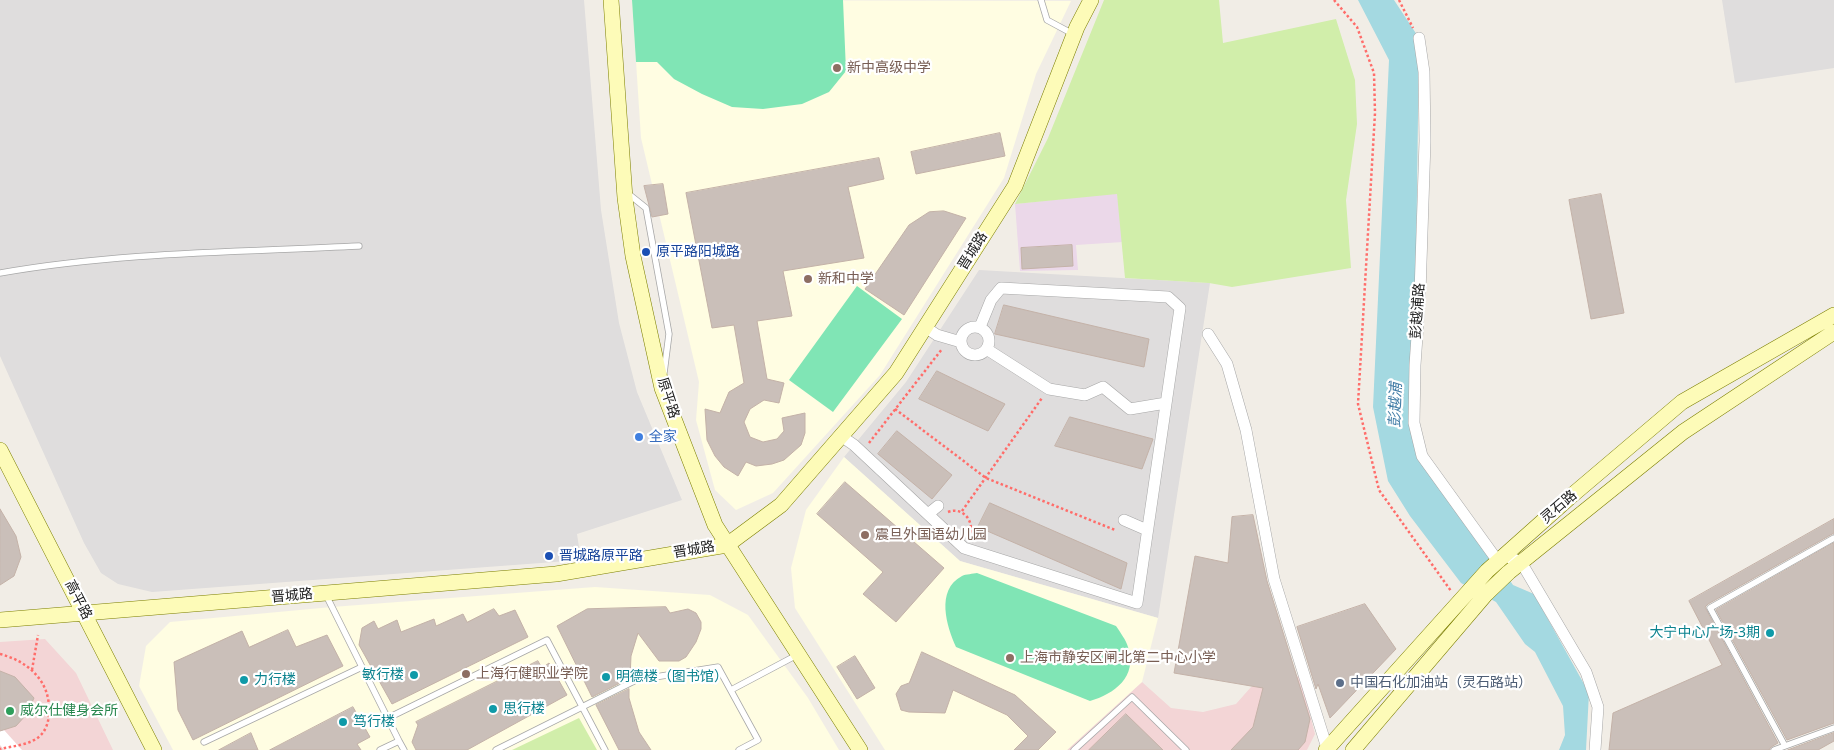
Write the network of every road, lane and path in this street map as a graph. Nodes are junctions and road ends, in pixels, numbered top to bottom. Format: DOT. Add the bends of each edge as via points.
graph roads {
  1 [pos="611,0"];
  2 [pos="1041,0"];
  3 [pos="1091,0"];
  4 [pos="1334,0"];
  5 [pos="1399,0"];
  6 [pos="1074,34"];
  7 [pos="1419,38"];
  8 [pos="625,191"];
  9 [pos="359,246"];
  10 [pos="0,273"];
  11 [pos="1834,315"];
  12 [pos="925,327"];
  13 [pos="980,327"];
  14 [pos="1834,332"];
  15 [pos="1208,334"];
  16 [pos="956,340"];
  17 [pos="988,350"];
  18 [pos="662,388"];
  19 [pos="1049,389"];
  20 [pos="1166,403"];
  21 [pos="895,409"];
  22 [pos="841,436"];
  23 [pos="0,450"];
  24 [pos="862,452"];
  25 [pos="986,478"];
  26 [pos="938,506"];
  27 [pos="962,511"];
  28 [pos="931,517"];
  29 [pos="1124,520"];
  30 [pos="1147,530"];
  31 [pos="1119,532"];
  32 [pos="1834,538"];
  33 [pos="727,545"];
  34 [pos="964,548"];
  35 [pos="1500,558"];
  36 [pos="1521,562"];
  37 [pos="325,593"];
  38 [pos="1459,602"];
  39 [pos="85,614"];
  40 [pos="0,620"];
  41 [pos="38,635"];
  42 [pos="0,654"];
  43 [pos="798,654"];
  44 [pos="362,667"];
  45 [pos="32,670"];
  46 [pos="731,690"];
  47 [pos="582,707"];
  48 [pos="388,718"];
  49 [pos="1834,728"];
  50 [pos="400,741"];
  51 [pos="204,742"];
  52 [pos="1785,746"];
  53 [pos="0,749"];
  54 [pos="1327,749"];
  55 [pos="154,750"];
  56 [pos="380,750"];
  57 [pos="404,750"];
  58 [pos="496,750"];
  59 [pos="606,750"];
  60 [pos="739,750"];
  61 [pos="860,750"];
  62 [pos="1074,750"];
  63 [pos="1186,750"];
  64 [pos="1353,750"];
  65 [pos="1595,750"];
  66 [pos="1774,750"];
  1 -- 8 [label="street, 原平路"];
  2 -- 6 [label="lane" via="1047,20"];
  3 -- 6 [label="street, 晋城路"];
  4 -- 38 [label="path" via="1357,27 1374,74 1375,113 1358,404 1379,490"];
  5 -- 7 [label="path"];
  6 -- 12 [label="street, 晋城路" via="1015,186"];
  7 -- 35 [label="street, 彭越浦路" via="1424,72 1425,141 1414,423 1422,456"];
  8 -- 18 [label="street, 原平路" via="633,256"];
  8 -- 18 [label="lane" via="646,208 670,334"];
  9 -- 10 [label="lane" via="130,258 47,265"];
  11 -- 35 [label="street, 灵石路" via="1682,402"];
  12 -- 16 [label="street" via="937,335"];
  12 -- 22 [label="street, 晋城路" via="896,373"];
  13 -- 16 [label="street" via="970,327"];
  13 -- 17 [label="street" via="986,333"];
  13 -- 20 [label="street" via="991,300 1001,288 1168,297 1180,308"];
  14 -- 36 [label="street, 灵石路" via="1683,432"];
  15 -- 54 [label="street" via="1227,364 1246,430 1274,579"];
  16 -- 17 [label="street" via="973,356"];
  16 -- 21 [label="path"];
  17 -- 19 [label="street"];
  18 -- 33 [label="street, 原平路" via="715,526"];
  19 -- 20 [label="street" via="1085,395 1103,387 1130,410"];
  19 -- 25 [label="path"];
  20 -- 30 [label="street"];
  21 -- 24 [label="path"];
  21 -- 25 [label="path"];
  22 -- 24 [label="street"];
  22 -- 33 [label="street, 晋城路" via="781,505"];
  23 -- 39 [label="street, 高平路"];
  24 -- 28 [label="street"];
  25 -- 27 [label="path"];
  25 -- 31 [label="path"];
  26 -- 28 [label="street"];
  27 -- 28 [label="path" via="954,510"];
  27 -- 34 [label="path" via="971,522 972,532"];
  28 -- 34 [label="street"];
  29 -- 30 [label="street"];
  30 -- 34 [label="street" via="1137,603"];
  32 -- 52 [label="lane" via="1710,608"];
  33 -- 37 [label="street, 晋城路" via="556,574"];
  33 -- 43 [label="street, 原平路"];
  35 -- 36 [label="street"];
  35 -- 38 [label="street, 灵石路"];
  36 -- 64 [label="street, 灵石路" via="1475,607"];
  36 -- 65 [label="street" via="1586,672 1598,707"];
  37 -- 39 [label="street, 晋城路"];
  37 -- 44 [label="lane"];
  38 -- 54 [label="street, 灵石路"];
  39 -- 40 [label="street, 晋城路"];
  39 -- 55 [label="street, 高平路"];
  41 -- 45 [label="path"];
  42 -- 45 [label="path" via="17,659"];
  43 -- 46 [label="lane"];
  43 -- 61 [label="street, 原平路"];
  44 -- 48 [label="lane"];
  44 -- 51 [label="lane"];
  45 -- 53 [label="path" via="44,685 49,700 45,730 29,742"];
  46 -- 47 [label="lane" via="718,667 636,680"];
  46 -- 60 [label="lane" via="758,740"];
  47 -- 48 [label="lane" via="547,640"];
  47 -- 58 [label="lane"];
  47 -- 59 [label="lane"];
  48 -- 50 [label="lane"];
  49 -- 52 [label="lane"];
  50 -- 56 [label="lane"];
  50 -- 57 [label="lane"];
  52 -- 66 [label="lane"];
  62 -- 63 [label="lane" via="1132,697"];
}
